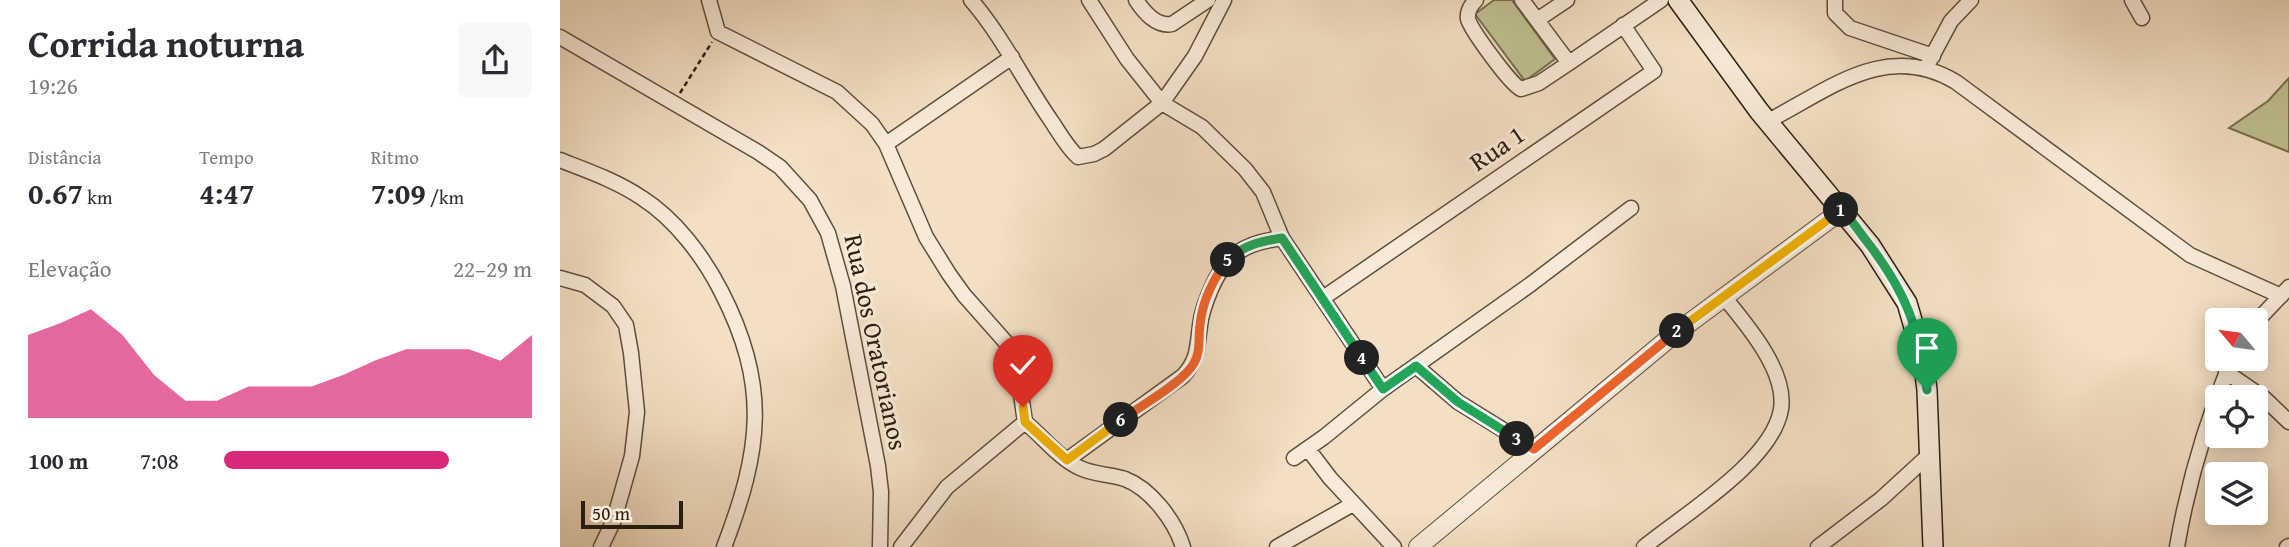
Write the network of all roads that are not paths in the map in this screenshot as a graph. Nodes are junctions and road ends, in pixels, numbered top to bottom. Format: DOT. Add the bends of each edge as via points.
graph roads {
  1 [pos="709,0"];
  2 [pos="971,0"];
  3 [pos="1090,0"];
  4 [pos="1136,0"];
  5 [pos="1224,0"];
  6 [pos="1476,0"];
  7 [pos="1522,0"];
  8 [pos="1567,0"];
  9 [pos="1661,0"];
  10 [pos="1678,0"];
  11 [pos="1835,0"];
  12 [pos="1971,0"];
  13 [pos="2132,0"];
  14 [pos="1206,1"];
  15 [pos="2142,18"];
  16 [pos="1537,20"];
  17 [pos="1623,25"];
  18 [pos="560,37"];
  19 [pos="1012,57"];
  20 [pos="1929,62"];
  21 [pos="1569,63"];
  22 [pos="1162,103"];
  23 [pos="1768,121"];
  24 [pos="886,144"];
  25 [pos="560,160"];
  26 [pos="1631,208"];
  27 [pos="1842,210"];
  28 [pos="1282,238"];
  29 [pos="560,278"];
  30 [pos="2285,291"];
  31 [pos="1724,297"];
  32 [pos="1323,298"];
  33 [pos="2268,309"];
  34 [pos="1416,366"];
  35 [pos="2227,371"];
  36 [pos="2235,371"];
  37 [pos="1383,389"];
  38 [pos="1025,422"];
  39 [pos="2289,422"];
  40 [pos="1308,449"];
  41 [pos="1534,449"];
  42 [pos="1928,456"];
  43 [pos="1294,458"];
  44 [pos="1067,460"];
  45 [pos="1353,504"];
  46 [pos="601,547"];
  47 [pos="724,547"];
  48 [pos="880,547"];
  49 [pos="901,547"];
  50 [pos="1183,547"];
  51 [pos="1277,547"];
  52 [pos="1394,547"];
  53 [pos="1418,547"];
  54 [pos="1644,547"];
  55 [pos="1818,547"];
  56 [pos="1933,547"];
  57 [pos="2177,547"];
  1 -- 24 [label="street" via="718,32 837,92 872,124"];
  2 -- 19 [label="street"];
  3 -- 22 [label="street"];
  4 -- 14 [label="street" via="1151,18 1166,25"];
  5 -- 22 [label="street" via="1195,56"];
  6 -- 21 [label="street" via="1469,23 1516,87 1527,88"];
  7 -- 16 [label="street"];
  8 -- 16 [label="street"];
  9 -- 17 [label="street"];
  10 -- 23 [label="main road"];
  11 -- 20 [label="street" via="1835,13 1850,28"];
  12 -- 20 [label="street" via="1951,21"];
  13 -- 15 [label="street"];
  16 -- 21 [label="street"];
  17 -- 21 [label="street"];
  17 -- 32 [label="street, Rua 1" via="1654,71"];
  18 -- 48 [label="street, Rua dos Oratorianos" via="780,167 819,213 843,286 878,466"];
  19 -- 22 [label="street" via="1078,157 1104,149"];
  19 -- 24 [label="street"];
  20 -- 23 [label="street" via="1851,75"];
  20 -- 30 [label="street" via="2190,255"];
  22 -- 28 [label="street" via="1202,127 1245,169 1276,218"];
  23 -- 27 [label="main road"];
  24 -- 38 [label="street" via="926,237 964,295 1010,347"];
  25 -- 47 [label="street" via="621,186 662,214 712,272 731,310 746,346 755,406 750,463"];
  26 -- 34 [label="street"];
  27 -- 31 [label="street"];
  27 -- 42 [label="main road" via="1908,303 1923,358"];
  28 -- 32 [label="street"];
  28 -- 44 [label="street" via="1248,246 1226,262 1204,306 1194,363 1183,376"];
  29 -- 46 [label="street" via="585,285 612,306 626,325 631,353 637,412 632,456 610,532"];
  30 -- 33 [label="street"];
  31 -- 41 [label="street"];
  31 -- 54 [label="street" via="1764,350 1775,373 1781,409 1766,445 1746,467"];
  32 -- 37 [label="street"];
  34 -- 37 [label="street"];
  34 -- 41 [label="street" via="1458,402"];
  35 -- 57 [label="street" via="2208,422"];
  36 -- 39 [label="street"];
  37 -- 40 [label="street"];
  38 -- 44 [label="street"];
  38 -- 49 [label="street" via="947,487"];
  40 -- 43 [label="street"];
  40 -- 45 [label="street"];
  41 -- 53 [label="street"];
  42 -- 55 [label="street"];
  42 -- 56 [label="main road"];
  44 -- 50 [label="street" via="1138,486 1168,516"];
  45 -- 51 [label="street"];
  45 -- 52 [label="street"];
}
